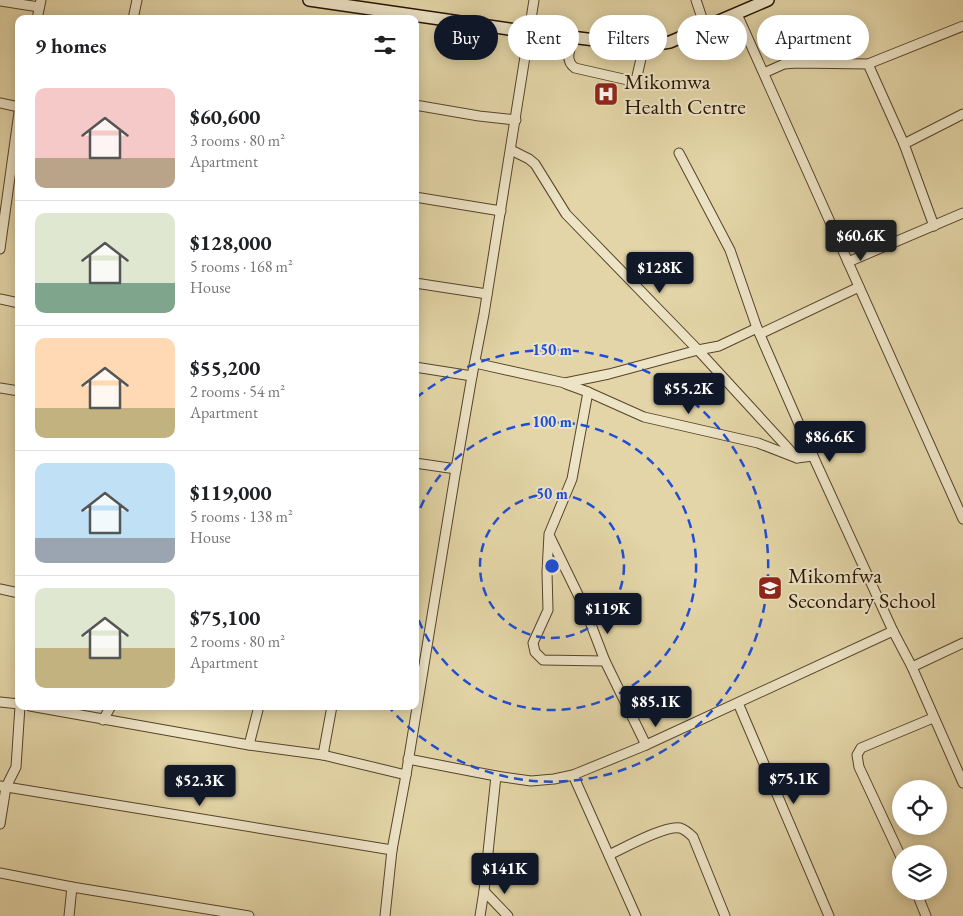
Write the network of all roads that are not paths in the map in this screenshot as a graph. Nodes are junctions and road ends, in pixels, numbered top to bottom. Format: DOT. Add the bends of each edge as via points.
graph roads {
  1 [pos="136,0"];
  2 [pos="309,0"];
  3 [pos="534,0"];
  4 [pos="696,0"];
  5 [pos="768,0"];
  6 [pos="0,1"];
  7 [pos="40,4"];
  8 [pos="737,14"];
  9 [pos="134,15"];
  10 [pos="413,15"];
  11 [pos="532,15"];
  12 [pos="701,15"];
  13 [pos="419,16"];
  14 [pos="963,26"];
  15 [pos="508,29"];
  16 [pos="526,60"];
  17 [pos="569,60"];
  18 [pos="641,60"];
  19 [pos="868,64"];
  20 [pos="764,73"];
  21 [pos="0,103"];
  22 [pos="15,105"];
  23 [pos="419,106"];
  24 [pos="963,114"];
  25 [pos="516,120"];
  26 [pos="15,134"];
  27 [pos="904,144"];
  28 [pos="511,150"];
  29 [pos="679,153"];
  30 [pos="419,198"];
  31 [pos="3,202"];
  32 [pos="501,210"];
  33 [pos="963,213"];
  34 [pos="934,226"];
  35 [pos="0,249"];
  36 [pos="848,262"];
  37 [pos="419,284"];
  38 [pos="859,287"];
  39 [pos="487,294"];
  40 [pos="0,299"];
  41 [pos="15,302"];
  42 [pos="758,331"];
  43 [pos="698,350"];
  44 [pos="475,363"];
  45 [pos="419,368"];
  46 [pos="472,376"];
  47 [pos="565,383"];
  48 [pos="1,390"];
  49 [pos="15,391"];
  50 [pos="588,392"];
  51 [pos="813,456"];
  52 [pos="797,458"];
  53 [pos="419,464"];
  54 [pos="456,469"];
  55 [pos="963,519"];
  56 [pos="549,534"];
  57 [pos="0,589"];
  58 [pos="15,592"];
  59 [pos="893,631"];
  60 [pos="963,644"];
  61 [pos="605,661"];
  62 [pos="912,667"];
  63 [pos="419,692"];
  64 [pos="0,702"];
  65 [pos="738,703"];
  66 [pos="15,704"];
  67 [pos="19,710"];
  68 [pos="51,710"];
  69 [pos="109,710"];
  70 [pos="258,710"];
  71 [pos="331,710"];
  72 [pos="416,710"];
  73 [pos="933,718"];
  74 [pos="103,720"];
  75 [pos="249,745"];
  76 [pos="646,746"];
  77 [pos="323,755"];
  78 [pos="408,758"];
  79 [pos="406,775"];
  80 [pos="573,775"];
  81 [pos="496,776"];
  82 [pos="963,783"];
  83 [pos="3,787"];
  84 [pos="0,824"];
  85 [pos="895,845"];
  86 [pos="392,850"];
  87 [pos="609,855"];
  88 [pos="0,873"];
  89 [pos="72,887"];
  90 [pos="484,891"];
  91 [pos="920,900"];
  92 [pos="221,914"];
  93 [pos="69,916"];
  94 [pos="249,916"];
  95 [pos="385,916"];
  96 [pos="480,916"];
  97 [pos="508,916"];
  98 [pos="636,916"];
  99 [pos="725,916"];
  100 [pos="829,916"];
  101 [pos="926,916"];
  1 -- 9 [label="street"];
  2 -- 10 [label="main road"];
  3 -- 11 [label="street"];
  4 -- 12 [label="street"];
  5 -- 8 [label="main road"];
  6 -- 7 [label="street"];
  8 -- 20 [label="street"];
  13 -- 15 [label="main road"];
  14 -- 19 [label="street"];
  16 -- 25 [label="street"];
  17 -- 18 [label="street" via="576,68 632,81 636,80"];
  19 -- 20 [label="street" via="784,64"];
  19 -- 27 [label="street"];
  20 -- 36 [label="street"];
  21 -- 22 [label="street"];
  23 -- 25 [label="street"];
  24 -- 27 [label="street"];
  25 -- 28 [label="street"];
  26 -- 31 [label="street"];
  27 -- 34 [label="street"];
  28 -- 32 [label="street"];
  28 -- 43 [label="street" via="535,164 566,214"];
  29 -- 42 [label="street" via="730,250"];
  30 -- 32 [label="street"];
  31 -- 35 [label="street"];
  32 -- 39 [label="street"];
  33 -- 34 [label="street"];
  34 -- 36 [label="street"];
  36 -- 38 [label="street"];
  37 -- 39 [label="street"];
  38 -- 42 [label="street"];
  38 -- 55 [label="street"];
  39 -- 44 [label="street"];
  40 -- 41 [label="street"];
  42 -- 43 [label="street" via="719,346"];
  42 -- 51 [label="street"];
  43 -- 47 [label="street"];
  43 -- 52 [label="street"];
  44 -- 46 [label="street"];
  44 -- 47 [label="street"];
  45 -- 46 [label="street"];
  46 -- 54 [label="street"];
  47 -- 50 [label="street"];
  48 -- 49 [label="street"];
  50 -- 52 [label="street" via="644,417 758,443"];
  50 -- 56 [label="street" via="572,479"];
  51 -- 52 [label="street"];
  51 -- 59 [label="street"];
  53 -- 54 [label="street"];
  54 -- 63 [label="street"];
  56 -- 61 [label="street" via="585,609"];
  56 -- 61 [label="street" via="548,610 533,643 535,652 543,660"];
  57 -- 58 [label="street"];
  59 -- 62 [label="street"];
  59 -- 65 [label="street"];
  60 -- 62 [label="street"];
  61 -- 76 [label="street"];
  62 -- 73 [label="street"];
  64 -- 66 [label="street"];
  65 -- 76 [label="street"];
  65 -- 100 [label="street"];
  67 -- 83 [label="street" via="16,768"];
  68 -- 74 [label="street"];
  69 -- 74 [label="street"];
  70 -- 75 [label="street"];
  71 -- 77 [label="street"];
  72 -- 78 [label="street"];
  73 -- 82 [label="street"];
  73 -- 85 [label="street" via="861,748 857,755 859,767"];
  74 -- 75 [label="street"];
  75 -- 77 [label="street"];
  76 -- 80 [label="street"];
  77 -- 79 [label="street"];
  78 -- 79 [label="street"];
  78 -- 81 [label="street"];
  79 -- 86 [label="street"];
  80 -- 81 [label="street" via="531,781"];
  80 -- 87 [label="street"];
  81 -- 90 [label="street"];
  83 -- 84 [label="street"];
  83 -- 86 [label="street"];
  86 -- 95 [label="street"];
  87 -- 98 [label="street"];
  87 -- 99 [label="street" via="666,829 687,831 693,837"];
  88 -- 89 [label="street"];
  89 -- 92 [label="street"];
  89 -- 93 [label="street"];
  90 -- 96 [label="street"];
  90 -- 97 [label="street"];
  91 -- 101 [label="street"];
  92 -- 94 [label="street"];
}
